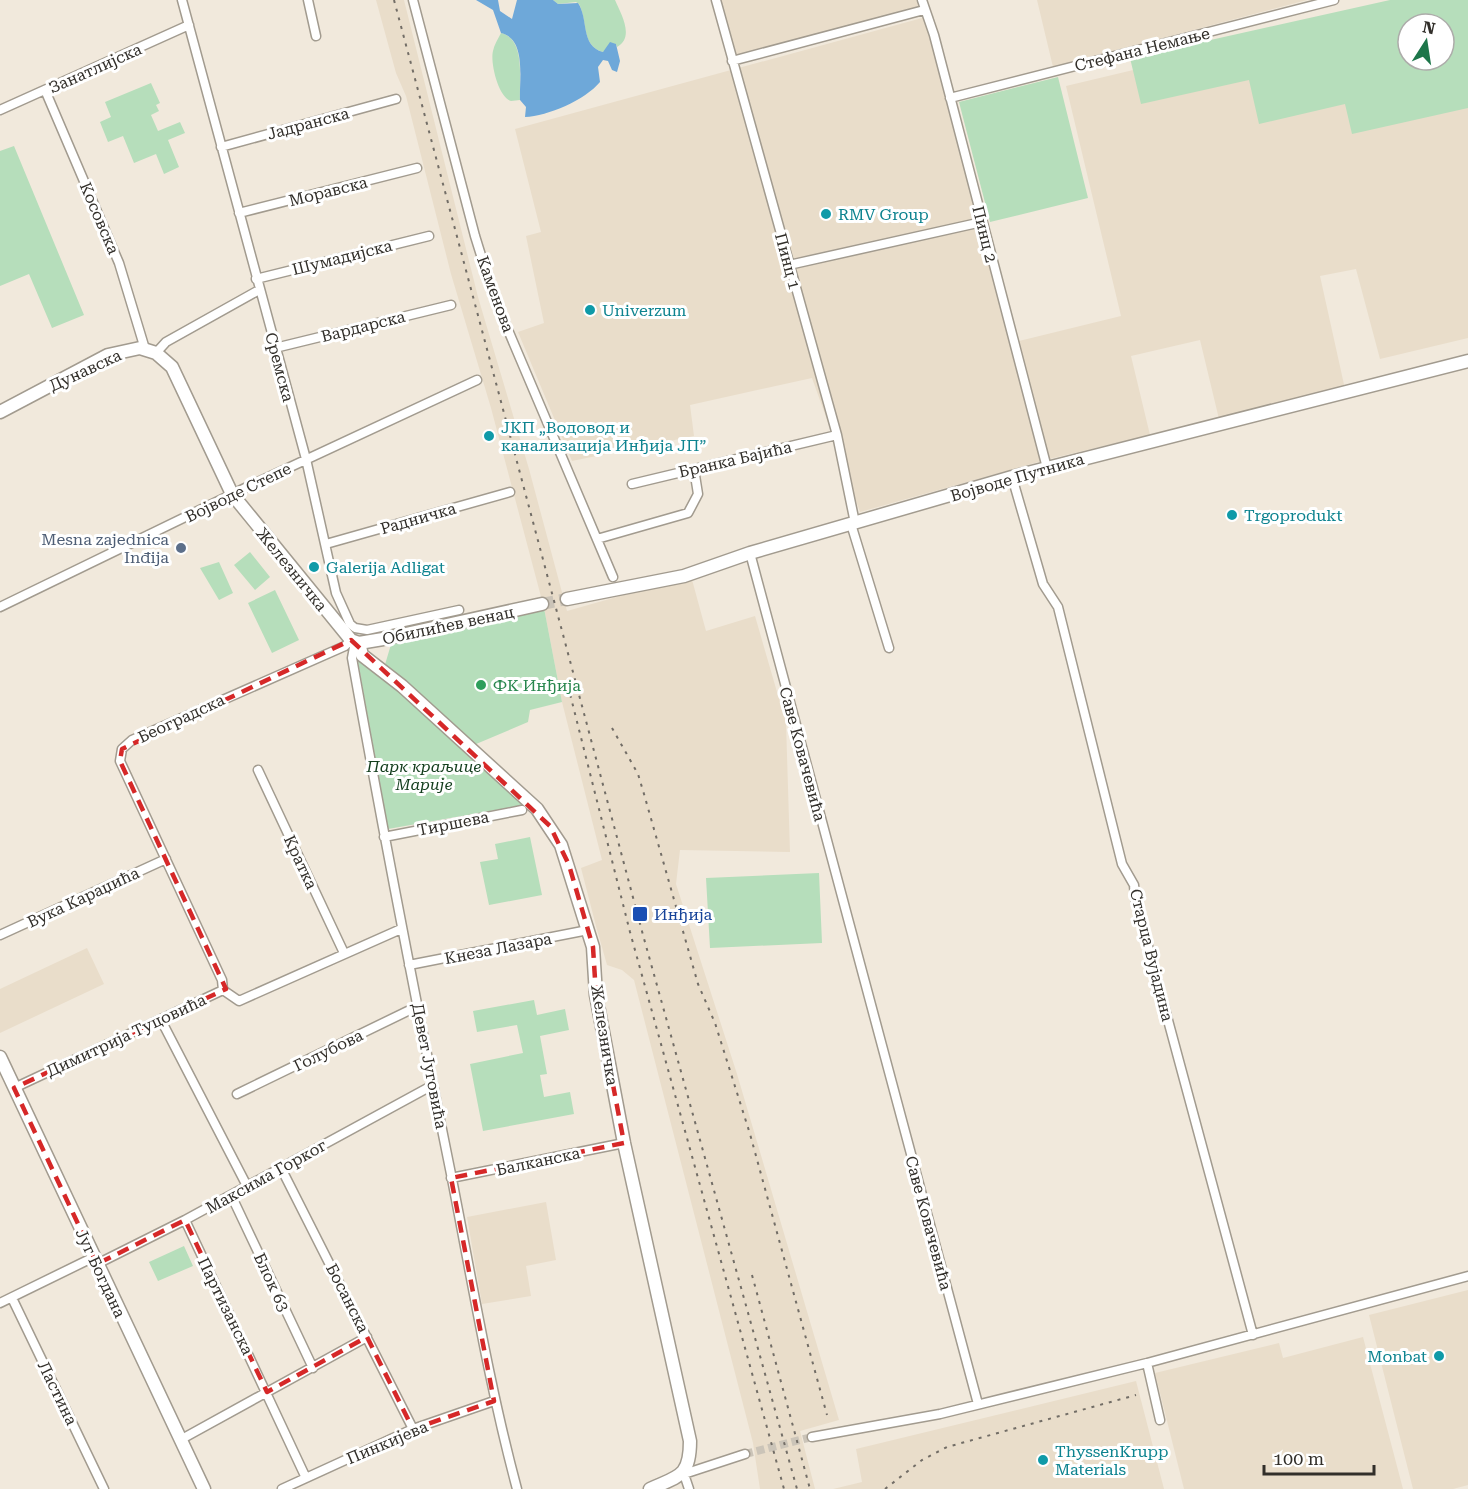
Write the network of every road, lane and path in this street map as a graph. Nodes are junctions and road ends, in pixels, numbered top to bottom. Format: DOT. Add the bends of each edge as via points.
graph roads {
  1 [pos="183,0"];
  2 [pos="308,0"];
  3 [pos="413,0"];
  4 [pos="716,0"];
  5 [pos="922,0"];
  6 [pos="1334,0"];
  7 [pos="924,10"];
  8 [pos="189,26"];
  9 [pos="316,36"];
  10 [pos="732,61"];
  11 [pos="45,90"];
  12 [pos="950,98"];
  13 [pos="396,99"];
  14 [pos="0,110"];
  15 [pos="221,147"];
  16 [pos="417,168"];
  17 [pos="239,213"];
  18 [pos="982,222"];
  19 [pos="429,236"];
  20 [pos="789,265"];
  21 [pos="256,279"];
  22 [pos="260,290"];
  23 [pos="451,304"];
  24 [pos="275,348"];
  25 [pos="151,351"];
  26 [pos="1468,361"];
  27 [pos="477,380"];
  28 [pos="0,412"];
  29 [pos="837,435"];
  30 [pos="306,459"];
  31 [pos="1047,468"];
  32 [pos="694,469"];
  33 [pos="1012,477"];
  34 [pos="632,484"];
  35 [pos="510,492"];
  36 [pos="232,494"];
  37 [pos="853,524"];
  38 [pos="597,539"];
  39 [pos="326,544"];
  40 [pos="750,553"];
  41 [pos="613,577"];
  42 [pos="336,593"];
  43 [pos="567,599"];
  44 [pos="320,604"];
  45 [pos="542,604"];
  46 [pos="0,607"];
  47 [pos="459,610"];
  48 [pos="383,639"];
  49 [pos="355,642"];
  50 [pos="889,648"];
  51 [pos="376,665"];
  52 [pos="258,770"];
  53 [pos="522,810"];
  54 [pos="384,837"];
  55 [pos="166,859"];
  56 [pos="401,929"];
  57 [pos="588,930"];
  58 [pos="0,935"];
  59 [pos="344,953"];
  60 [pos="409,965"];
  61 [pos="223,990"];
  62 [pos="418,1006"];
  63 [pos="161,1020"];
  64 [pos="0,1057"];
  65 [pos="433,1084"];
  66 [pos="14,1088"];
  67 [pos="237,1094"];
  68 [pos="624,1143"];
  69 [pos="281,1168"];
  70 [pos="452,1178"];
  71 [pos="247,1186"];
  72 [pos="231,1195"];
  73 [pos="185,1220"];
  74 [pos="95,1261"];
  75 [pos="1468,1276"];
  76 [pos="12,1298"];
  77 [pos="0,1304"];
  78 [pos="1253,1335"];
  79 [pos="367,1337"];
  80 [pos="1147,1363"];
  81 [pos="312,1368"];
  82 [pos="267,1392"];
  83 [pos="494,1401"];
  84 [pos="978,1404"];
  85 [pos="1160,1420"];
  86 [pos="413,1430"];
  87 [pos="812,1437"];
  88 [pos="180,1440"];
  89 [pos="745,1454"];
  90 [pos="684,1474"];
  91 [pos="306,1478"];
  92 [pos="104,1489"];
  93 [pos="204,1489"];
  94 [pos="282,1489"];
  95 [pos="516,1489"];
  96 [pos="650,1489"];
  97 [pos="689,1489"];
  1 -- 8 [label="street, Сремска"];
  2 -- 9 [label="street"];
  3 -- 38 [label="street, Каменова" via="494,297"];
  4 -- 10 [label="street, Пинц 1"];
  5 -- 7 [label="street, Пинц 2"];
  6 -- 12 [label="street, Стефана Немање"];
  7 -- 10 [label="street"];
  7 -- 12 [label="street, Пинц 2"];
  8 -- 11 [label="street, Занатлијска"];
  8 -- 15 [label="street, Сремска"];
  10 -- 20 [label="street, Пинц 1"];
  11 -- 14 [label="street, Занатлијска"];
  11 -- 25 [label="street, Косовска" via="116,256"];
  12 -- 18 [label="street, Пинц 2"];
  13 -- 15 [label="street, Јадранска"];
  15 -- 17 [label="street, Сремска"];
  16 -- 17 [label="street, Моравска"];
  17 -- 21 [label="street, Сремска"];
  18 -- 20 [label="street"];
  18 -- 31 [label="street, Пинц 2"];
  19 -- 21 [label="street, Шумадијска"];
  20 -- 29 [label="street, Пинц 1"];
  21 -- 22 [label="street, Сремска"];
  22 -- 24 [label="street, Сремска"];
  22 -- 25 [label="street"];
  23 -- 24 [label="street, Вардарска"];
  24 -- 30 [label="street, Сремска"];
  25 -- 28 [label="main road, Дунавска" via="133,349 108,356"];
  25 -- 36 [label="main road" via="172,367"];
  26 -- 31 [label="main road, Војводе Путника"];
  27 -- 30 [label="street, Војводе Степе"];
  29 -- 32 [label="street, Бранка Бајића"];
  29 -- 37 [label="street, Пинц 1"];
  30 -- 36 [label="street, Војводе Степе"];
  30 -- 39 [label="street, Сремска"];
  31 -- 33 [label="main road, Војводе Путника"];
  32 -- 34 [label="street, Бранка Бајића"];
  32 -- 38 [label="street" via="698,494 688,513"];
  33 -- 37 [label="main road, Војводе Путника"];
  33 -- 78 [label="street, Старца Вујадина" via="1043,584 1058,607 1122,864 1134,885"];
  35 -- 39 [label="street, Радничка"];
  36 -- 44 [label="main road, Железничка"];
  36 -- 46 [label="street, Војводе Степе"];
  37 -- 40 [label="main road, Војводе Путника"];
  37 -- 50 [label="street, Пинц 1"];
  38 -- 41 [label="street, Каменова"];
  39 -- 42 [label="street, Сремска"];
  40 -- 43 [label="main road, Војводе Путника" via="684,576"];
  40 -- 84 [label="street, Саве Ковачевића"];
  42 -- 44 [label="street"];
  42 -- 47 [label="street, Сремска" via="346,617 360,630"];
  44 -- 49 [label="main road, Железничка"];
  45 -- 48 [label="main road, Обилићев венац"];
  48 -- 49 [label="main road, Обилићев венац"];
  48 -- 51 [label="main road"];
  49 -- 51 [label="main road, Железничка"];
  49 -- 54 [label="street, Девет Југовића" via="352,658"];
  49 -- 55 [label="street, Београдска" via="132,740 122,749 120,761"];
  51 -- 57 [label="main road, Железничка" via="537,808 550,825 569,865"];
  52 -- 59 [label="street, Кратка"];
  53 -- 54 [label="street, Тиршева"];
  54 -- 56 [label="street, Девет Југовића"];
  55 -- 58 [label="street, Вука Караџића"];
  55 -- 61 [label="street, Београдска" via="222,980"];
  56 -- 59 [label="street, Димитрија Туцовића"];
  56 -- 60 [label="street, Девет Југовића"];
  57 -- 60 [label="street, Кнеза Лазара"];
  57 -- 68 [label="main road, Железничка"];
  59 -- 61 [label="street, Димитрија Туцовића" via="239,1001"];
  60 -- 62 [label="street, Девет Југовића"];
  61 -- 63 [label="street, Димитрија Туцовића"];
  62 -- 65 [label="street, Девет Југовића"];
  62 -- 67 [label="street, Голубова"];
  63 -- 66 [label="street, Димитрија Туцовића"];
  63 -- 71 [label="street"];
  64 -- 66 [label="main road, Југ Богдана"];
  65 -- 69 [label="street, Максима Горког"];
  65 -- 70 [label="street, Девет Југовића"];
  66 -- 74 [label="main road, Југ Богдана"];
  68 -- 70 [label="street, Балканска"];
  68 -- 90 [label="main road, Железничка" via="690,1441"];
  69 -- 71 [label="street, Максима Горког"];
  69 -- 79 [label="street, Босанска"];
  70 -- 83 [label="street, Девет Југовића"];
  71 -- 72 [label="street, Максима Горког"];
  72 -- 73 [label="street, Максима Горког"];
  72 -- 81 [label="street, Блок 63"];
  73 -- 74 [label="street, Максима Горког"];
  73 -- 82 [label="street, Партизанска"];
  74 -- 76 [label="street, Максима Горког"];
  74 -- 88 [label="main road, Југ Богдана"];
  75 -- 78 [label="street"];
  76 -- 77 [label="street, Максима Горког"];
  76 -- 92 [label="street, Ластина"];
  78 -- 80 [label="street"];
  79 -- 81 [label="street"];
  79 -- 86 [label="street, Босанска"];
  80 -- 84 [label="street"];
  80 -- 85 [label="street"];
  81 -- 82 [label="street"];
  82 -- 88 [label="street"];
  82 -- 91 [label="street, Партизанска"];
  83 -- 86 [label="street, Пинкијева"];
  83 -- 95 [label="street, Девет Југовића"];
  84 -- 87 [label="street"];
  86 -- 91 [label="street, Пинкијева"];
  88 -- 93 [label="main road, Југ Богдана"];
  89 -- 90 [label="street"];
  90 -- 96 [label="main road"];
  90 -- 97 [label="street"];
  91 -- 94 [label="street, Пинкијева"];
}
